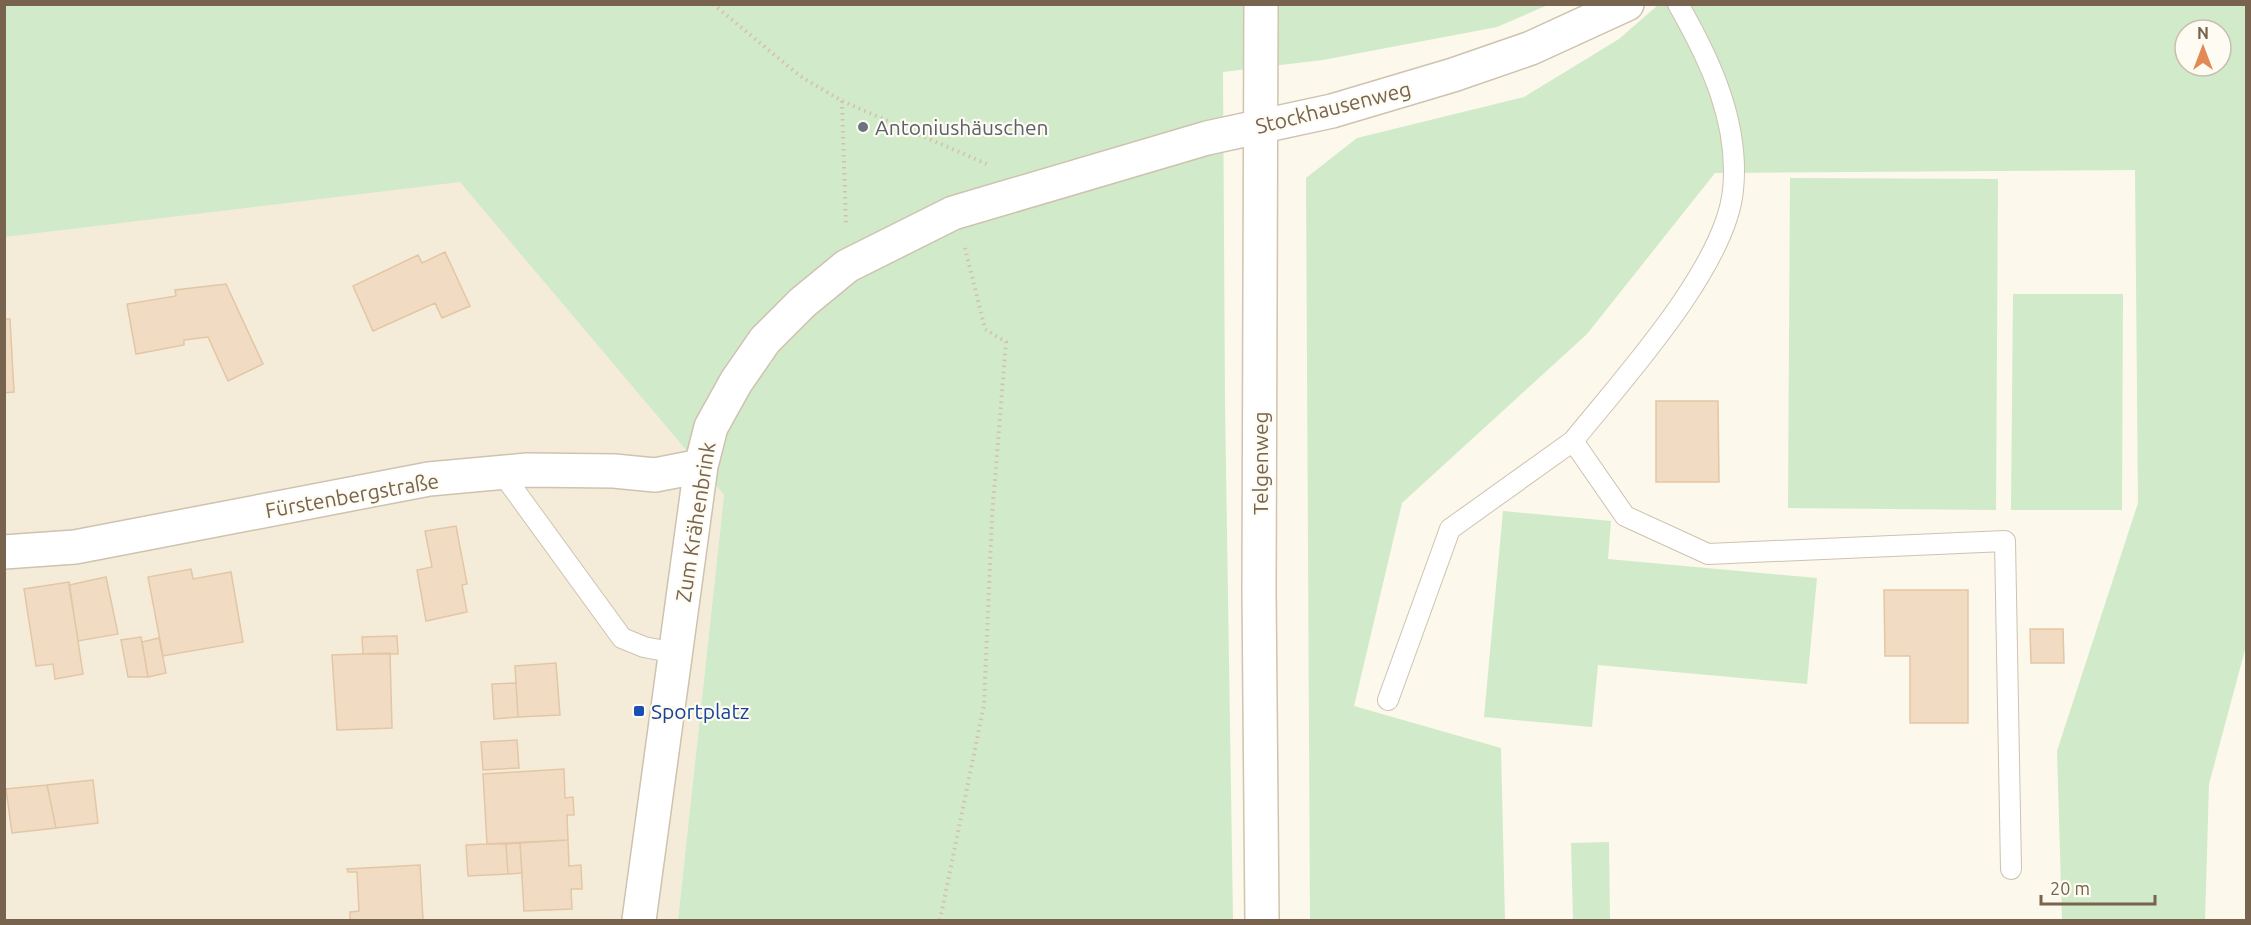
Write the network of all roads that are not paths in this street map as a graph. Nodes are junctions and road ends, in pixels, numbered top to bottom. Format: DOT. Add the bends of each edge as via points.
graph roads {
  1 [pos="1261,4"];
  2 [pos="1627,4"];
  3 [pos="1678,4"];
  4 [pos="1261,127"];
  5 [pos="1032,188"];
  6 [pos="1573,441"];
  7 [pos="701,466"];
  8 [pos="502,473"];
  9 [pos="4,552"];
  10 [pos="675,653"];
  11 [pos="1388,700"];
  12 [pos="2011,869"];
  13 [pos="639,921"];
  14 [pos="1262,921"];
  1 -- 4 [label="street, Telgenweg"];
  2 -- 4 [label="street, Stockhausenweg" via="1531,48 1453,75 1332,111"];
  3 -- 6 [label="lane" via="1720,90 1731,138 1733,190 1717,246 1659,336"];
  4 -- 5 [label="street, Stockhausenweg" via="1207,138"];
  4 -- 14 [label="street, Telgenweg"];
  5 -- 7 [label="street, Zum Krähenbrink" via="953,213 847,266 802,303 765,339 736,382 711,427"];
  6 -- 11 [label="lane" via="1450,529"];
  6 -- 12 [label="lane" via="1624,516 1708,554 2005,541"];
  7 -- 8 [label="street, Fürstenbergstraße" via="655,475 614,471"];
  7 -- 10 [label="street, Zum Krähenbrink"];
  8 -- 9 [label="street, Fürstenbergstraße" via="429,479 75,547"];
  8 -- 10 [label="lane" via="622,638"];
  10 -- 13 [label="street, Zum Krähenbrink"];
}
